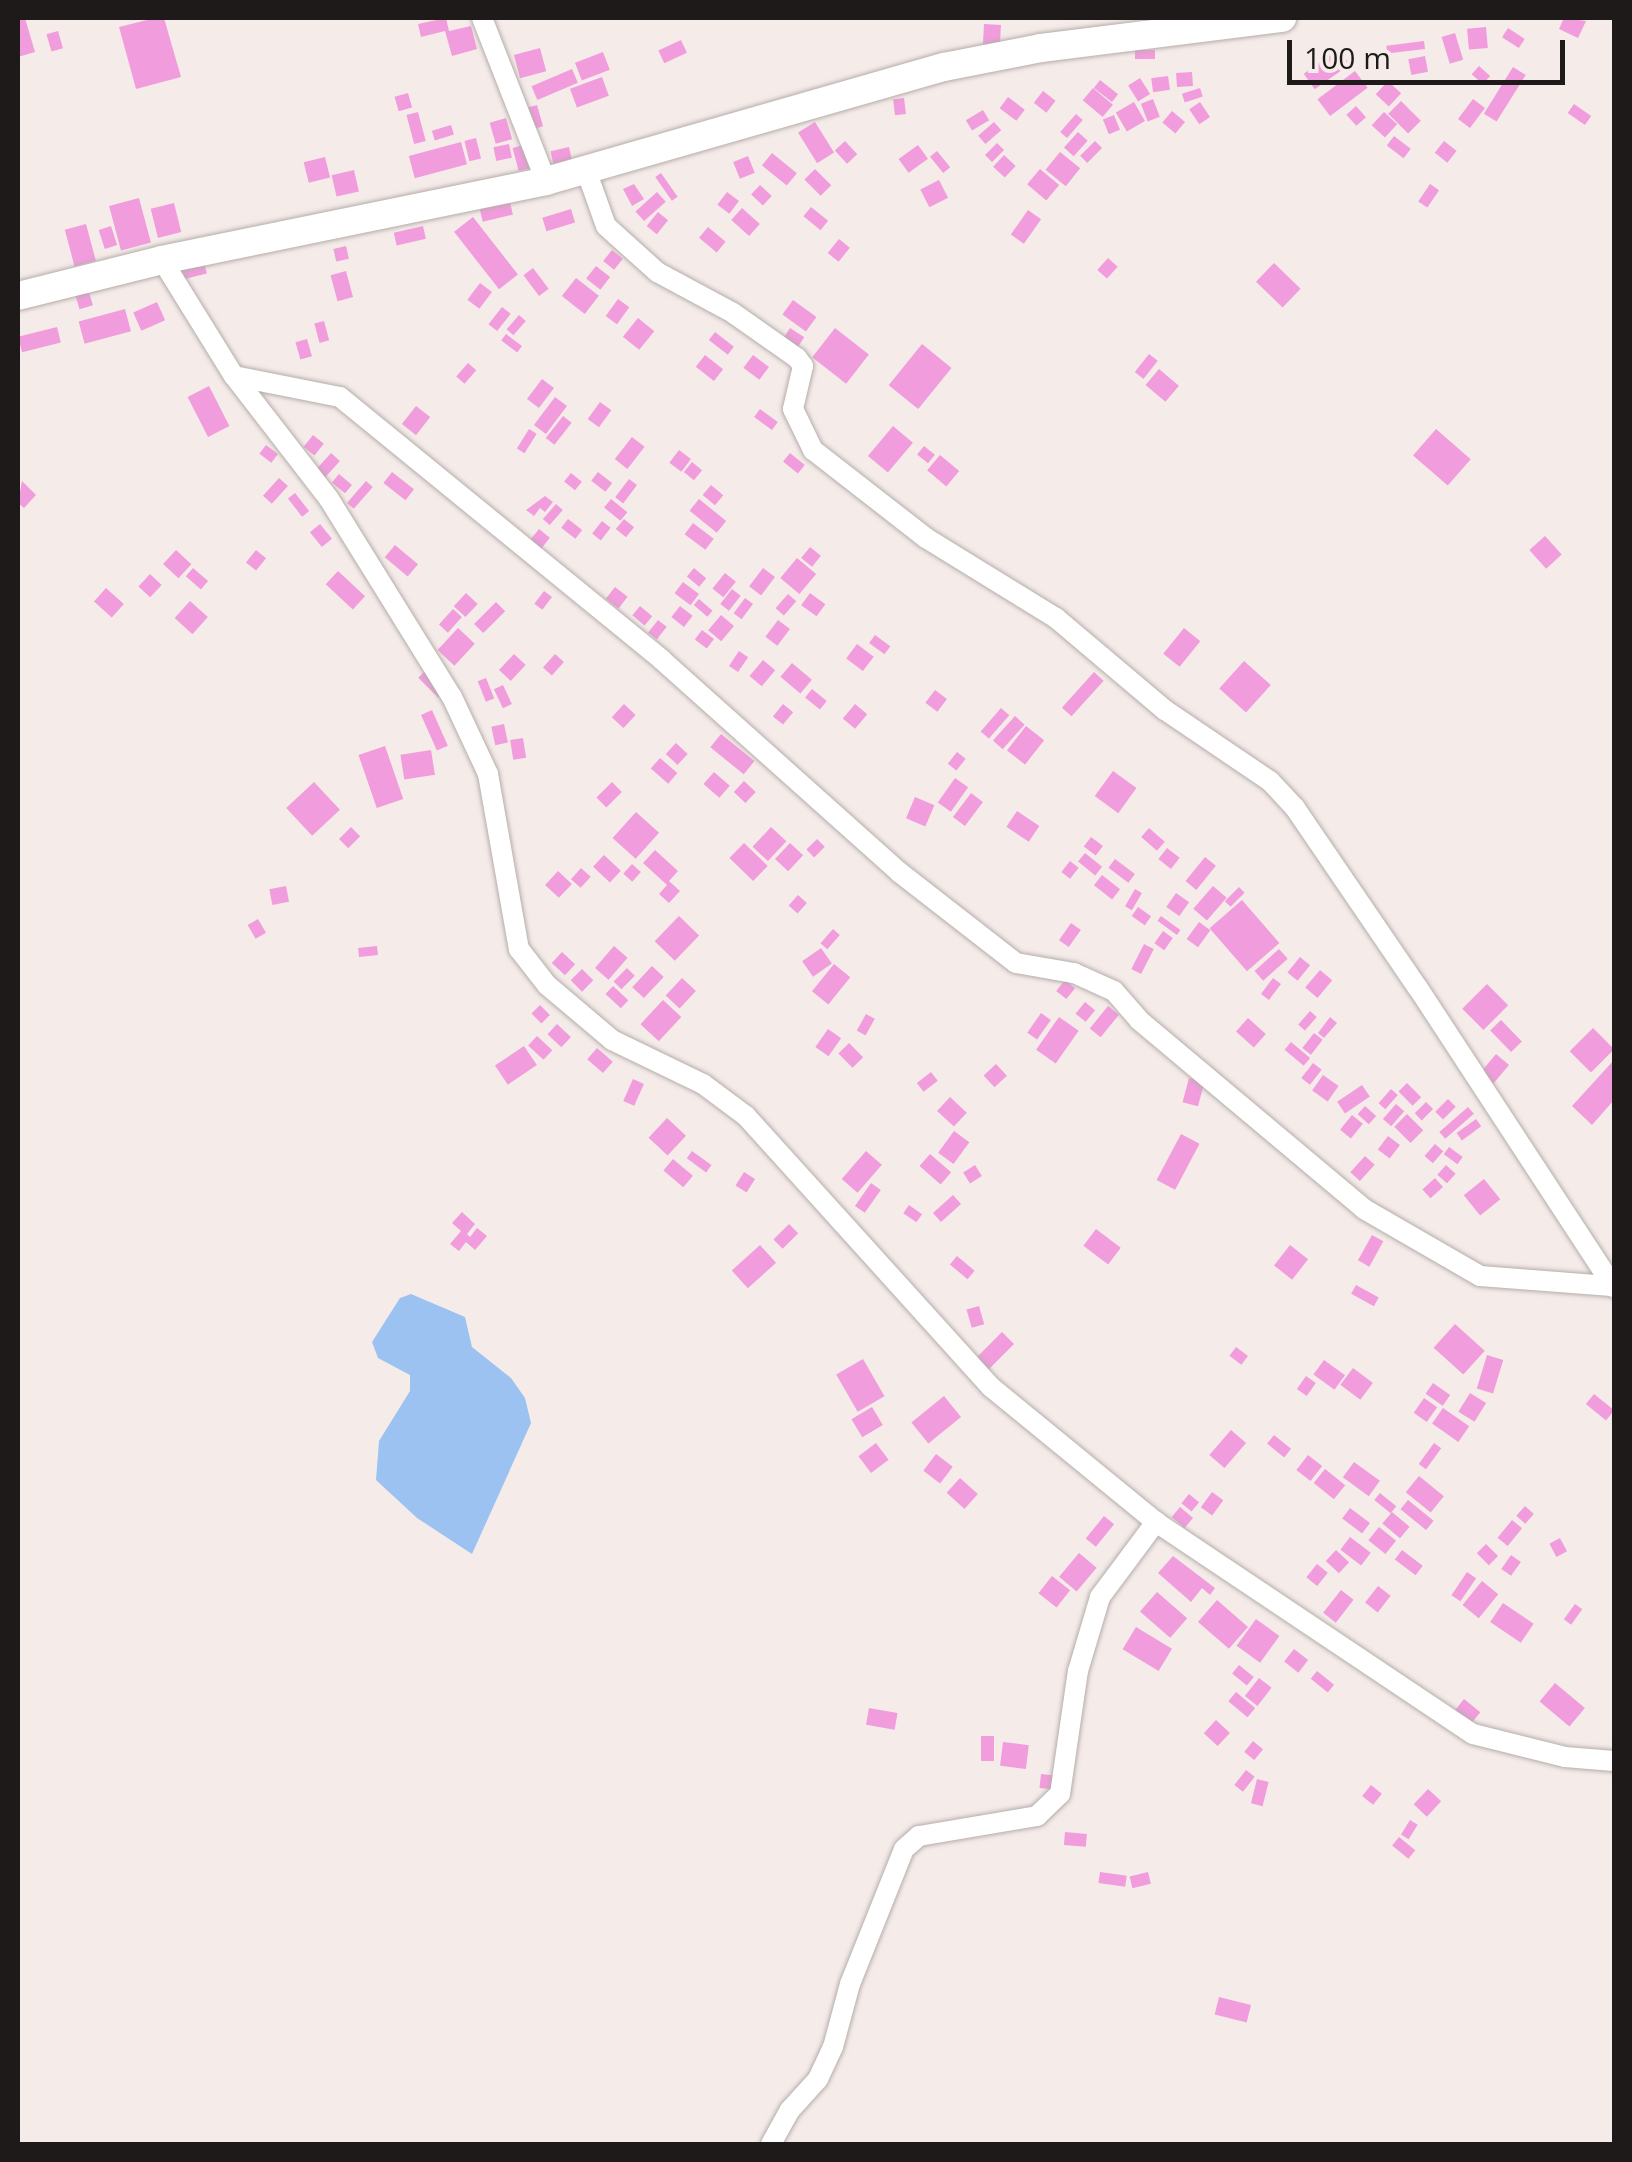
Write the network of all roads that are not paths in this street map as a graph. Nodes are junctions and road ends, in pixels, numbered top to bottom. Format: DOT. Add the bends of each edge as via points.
graph roads {
  1 [pos="482,18"];
  2 [pos="1282,18"];
  3 [pos="586,170"];
  4 [pos="546,181"];
  5 [pos="162,260"];
  6 [pos="18,296"];
  7 [pos="234,376"];
  8 [pos="1612,1287"];
  9 [pos="1156,1522"];
  10 [pos="1614,1761"];
  11 [pos="771,2144"];
  1 -- 4 [label="street"];
  2 -- 3 [label="main road" via="944,67"];
  3 -- 4 [label="main road"];
  3 -- 8 [label="street" via="606,226 657,272 734,312 797,358 803,366 793,409 812,450 926,538 1056,618 1164,710 1270,781 1295,808"];
  4 -- 5 [label="main road"];
  5 -- 6 [label="main road"];
  5 -- 7 [label="street"];
  7 -- 8 [label="street" via="340,397 662,660 899,872 1016,963 1074,973 1114,991 1139,1020 1364,1209 1480,1276"];
  7 -- 9 [label="street" via="329,500 452,697 488,774 518,948 547,984 612,1040 703,1084 746,1116 991,1387"];
  9 -- 10 [label="street" via="1472,1734 1564,1757"];
  9 -- 11 [label="street" via="1100,1597 1078,1672 1060,1794 1037,1816 919,1836 904,1849 850,1984 833,2047 818,2080"];
}
